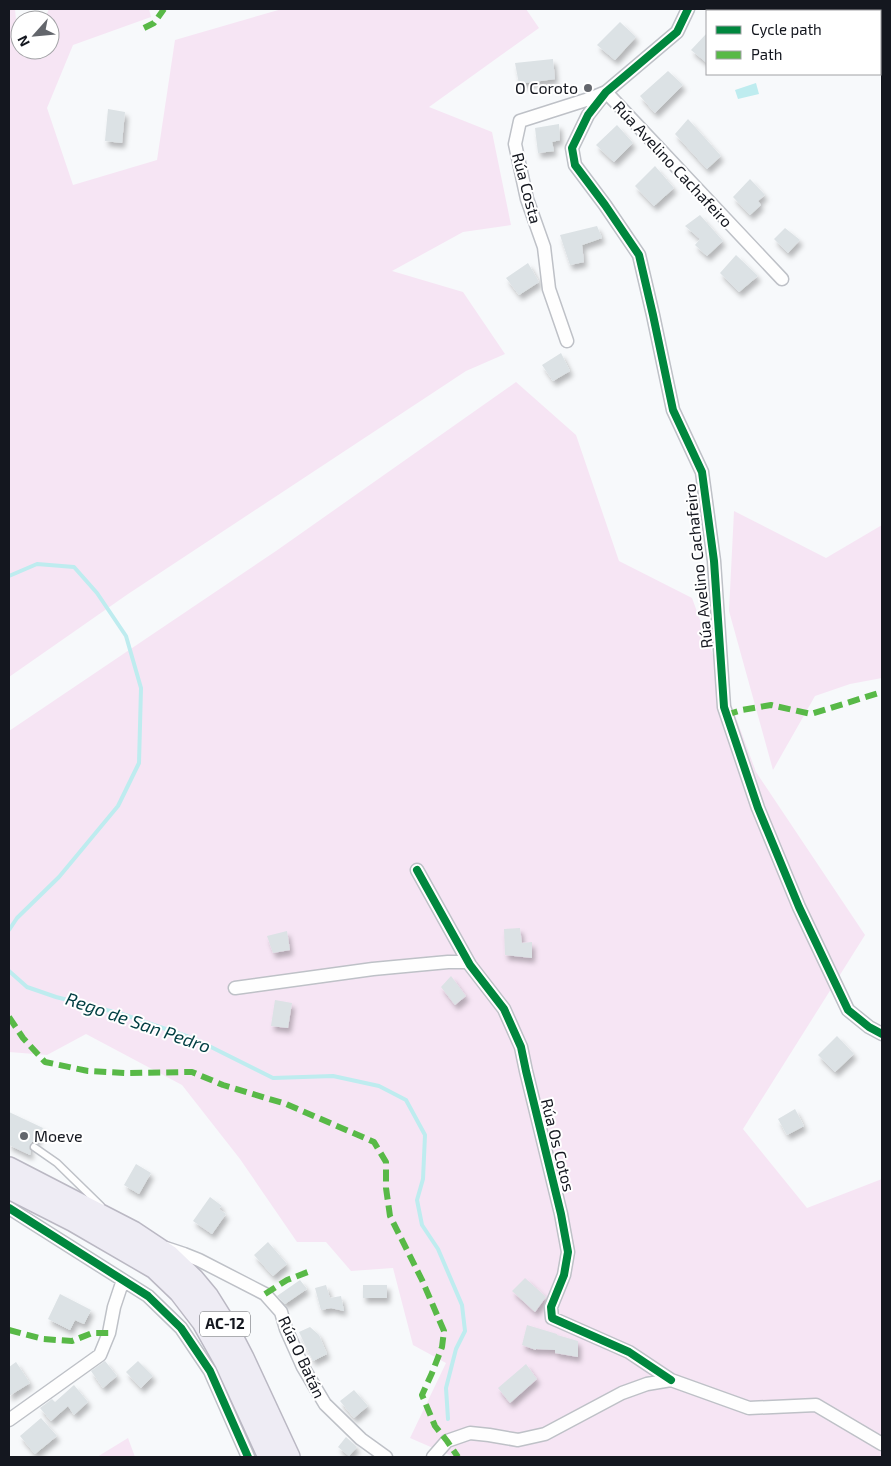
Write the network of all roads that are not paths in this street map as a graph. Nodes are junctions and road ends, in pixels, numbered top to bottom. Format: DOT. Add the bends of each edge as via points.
graph roads {
  1 [pos="688,9"];
  2 [pos="606,92"];
  3 [pos="782,279"];
  4 [pos="567,341"];
  5 [pos="417,870"];
  6 [pos="468,962"];
  7 [pos="235,988"];
  8 [pos="882,1034"];
  9 [pos="34,1147"];
  10 [pos="9,1168"];
  11 [pos="9,1188"];
  12 [pos="9,1208"];
  13 [pos="119,1225"];
  14 [pos="151,1244"];
  15 [pos="124,1280"];
  16 [pos="671,1380"];
  17 [pos="9,1420"];
  18 [pos="882,1444"];
  19 [pos="245,1455"];
  20 [pos="269,1457"];
  21 [pos="289,1457"];
  22 [pos="386,1457"];
  23 [pos="433,1457"];
  1 -- 2 [label="street, Rúa Avelino Cachafeiro" via="677,32"];
  2 -- 3 [label="street, Rúa Avelino Cachafeiro"];
  2 -- 4 [label="street, Rúa Costa" via="520,120 515,144 527,200 544,247 549,288"];
  2 -- 8 [label="street, Rúa Avelino Cachafeiro" via="588,115 572,148 575,166 639,255 673,410 702,472 714,561 724,707 761,817 848,1010 869,1028"];
  5 -- 6 [label="street, Rúa Os Cotos"];
  6 -- 7 [label="street" via="373,969"];
  6 -- 16 [label="street, Rúa Os Cotos" via="504,1009 522,1047 568,1252 564,1276 551,1307 552,1318 629,1352"];
  9 -- 13 [label="lane" via="57,1163"];
  10 -- 13 [label="highway, AC-12"];
  11 -- 20 [label="highway, AC-12" via="155,1268 180,1292 203,1322 225,1362"];
  12 -- 15 [label="street"];
  13 -- 14 [label="highway, AC-12"];
  14 -- 21 [label="highway, AC-12" via="169,1256 208,1296 243,1358"];
  14 -- 22 [label="street, Rúa O Batán" via="199,1260 265,1294 282,1312 303,1367 324,1404 361,1440"];
  15 -- 17 [label="street" via="100,1355"];
  15 -- 19 [label="street" via="148,1296 181,1328 210,1371"];
  16 -- 18 [label="street" via="749,1408 816,1405"];
  16 -- 23 [label="street" via="622,1393 546,1434 518,1440 470,1433 447,1441"];
}
